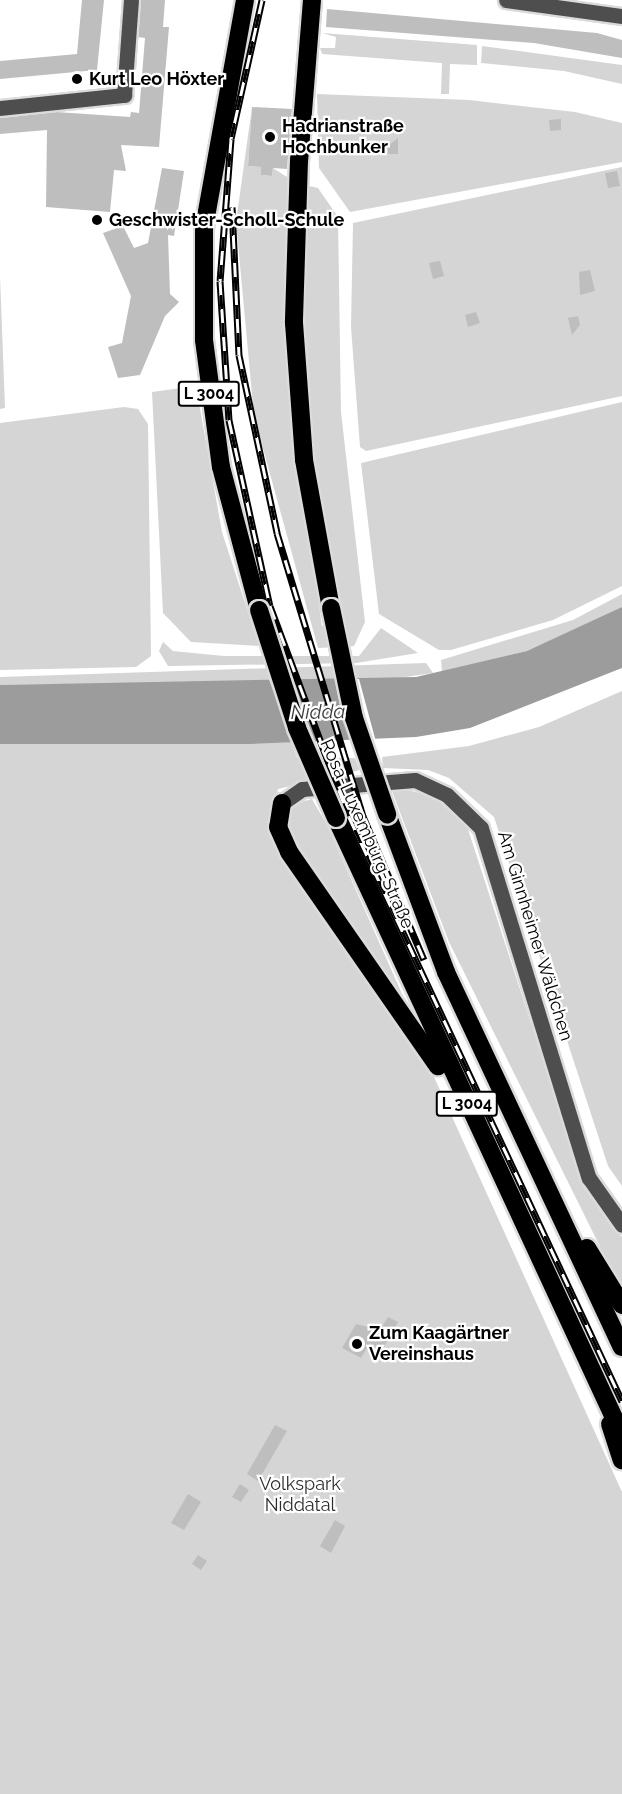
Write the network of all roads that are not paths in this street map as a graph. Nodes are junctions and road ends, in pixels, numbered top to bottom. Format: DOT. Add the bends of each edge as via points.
graph roads {
  1 [pos="131,0"];
  2 [pos="245,0"];
  3 [pos="312,0"];
  4 [pos="515,0"];
  5 [pos="622,16"];
  6 [pos="0,108"];
  7 [pos="282,803"];
  8 [pos="482,1136"];
  9 [pos="547,1185"];
  10 [pos="622,1225"];
  11 [pos="622,1305"];
  12 [pos="622,1347"];
  13 [pos="600,1388"];
  14 [pos="622,1435"];
  15 [pos="622,1460"];
  1 -- 6 [label="street" via="124,94"];
  2 -- 8 [label="highway, Rosa-Luxemburg-Straße / L 3004, bridge" via="212,172 203,284 208,392 234,528 297,729"];
  3 -- 9 [label="highway, Rosa-Luxemburg-Straße / L 3004, bridge" via="298,180 298,392 317,548 354,718 387,814 446,972"];
  4 -- 5 [label="street"];
  7 -- 8 [label="highway" via="279,827 289,852 371,964"];
  7 -- 10 [label="street, Am Ginnheimer Wäldchen" via="302,789 415,780 447,795 481,828 589,1178"];
  8 -- 13 [label="highway, Rosa-Luxemburg-Straße / L 3004"];
  9 -- 11 [label="highway"];
  9 -- 12 [label="highway, Rosa-Luxemburg-Straße / L 3004"];
  13 -- 14 [label="highway, Rosa-Luxemburg-Straße / L 3004"];
  13 -- 15 [label="highway"];
}
